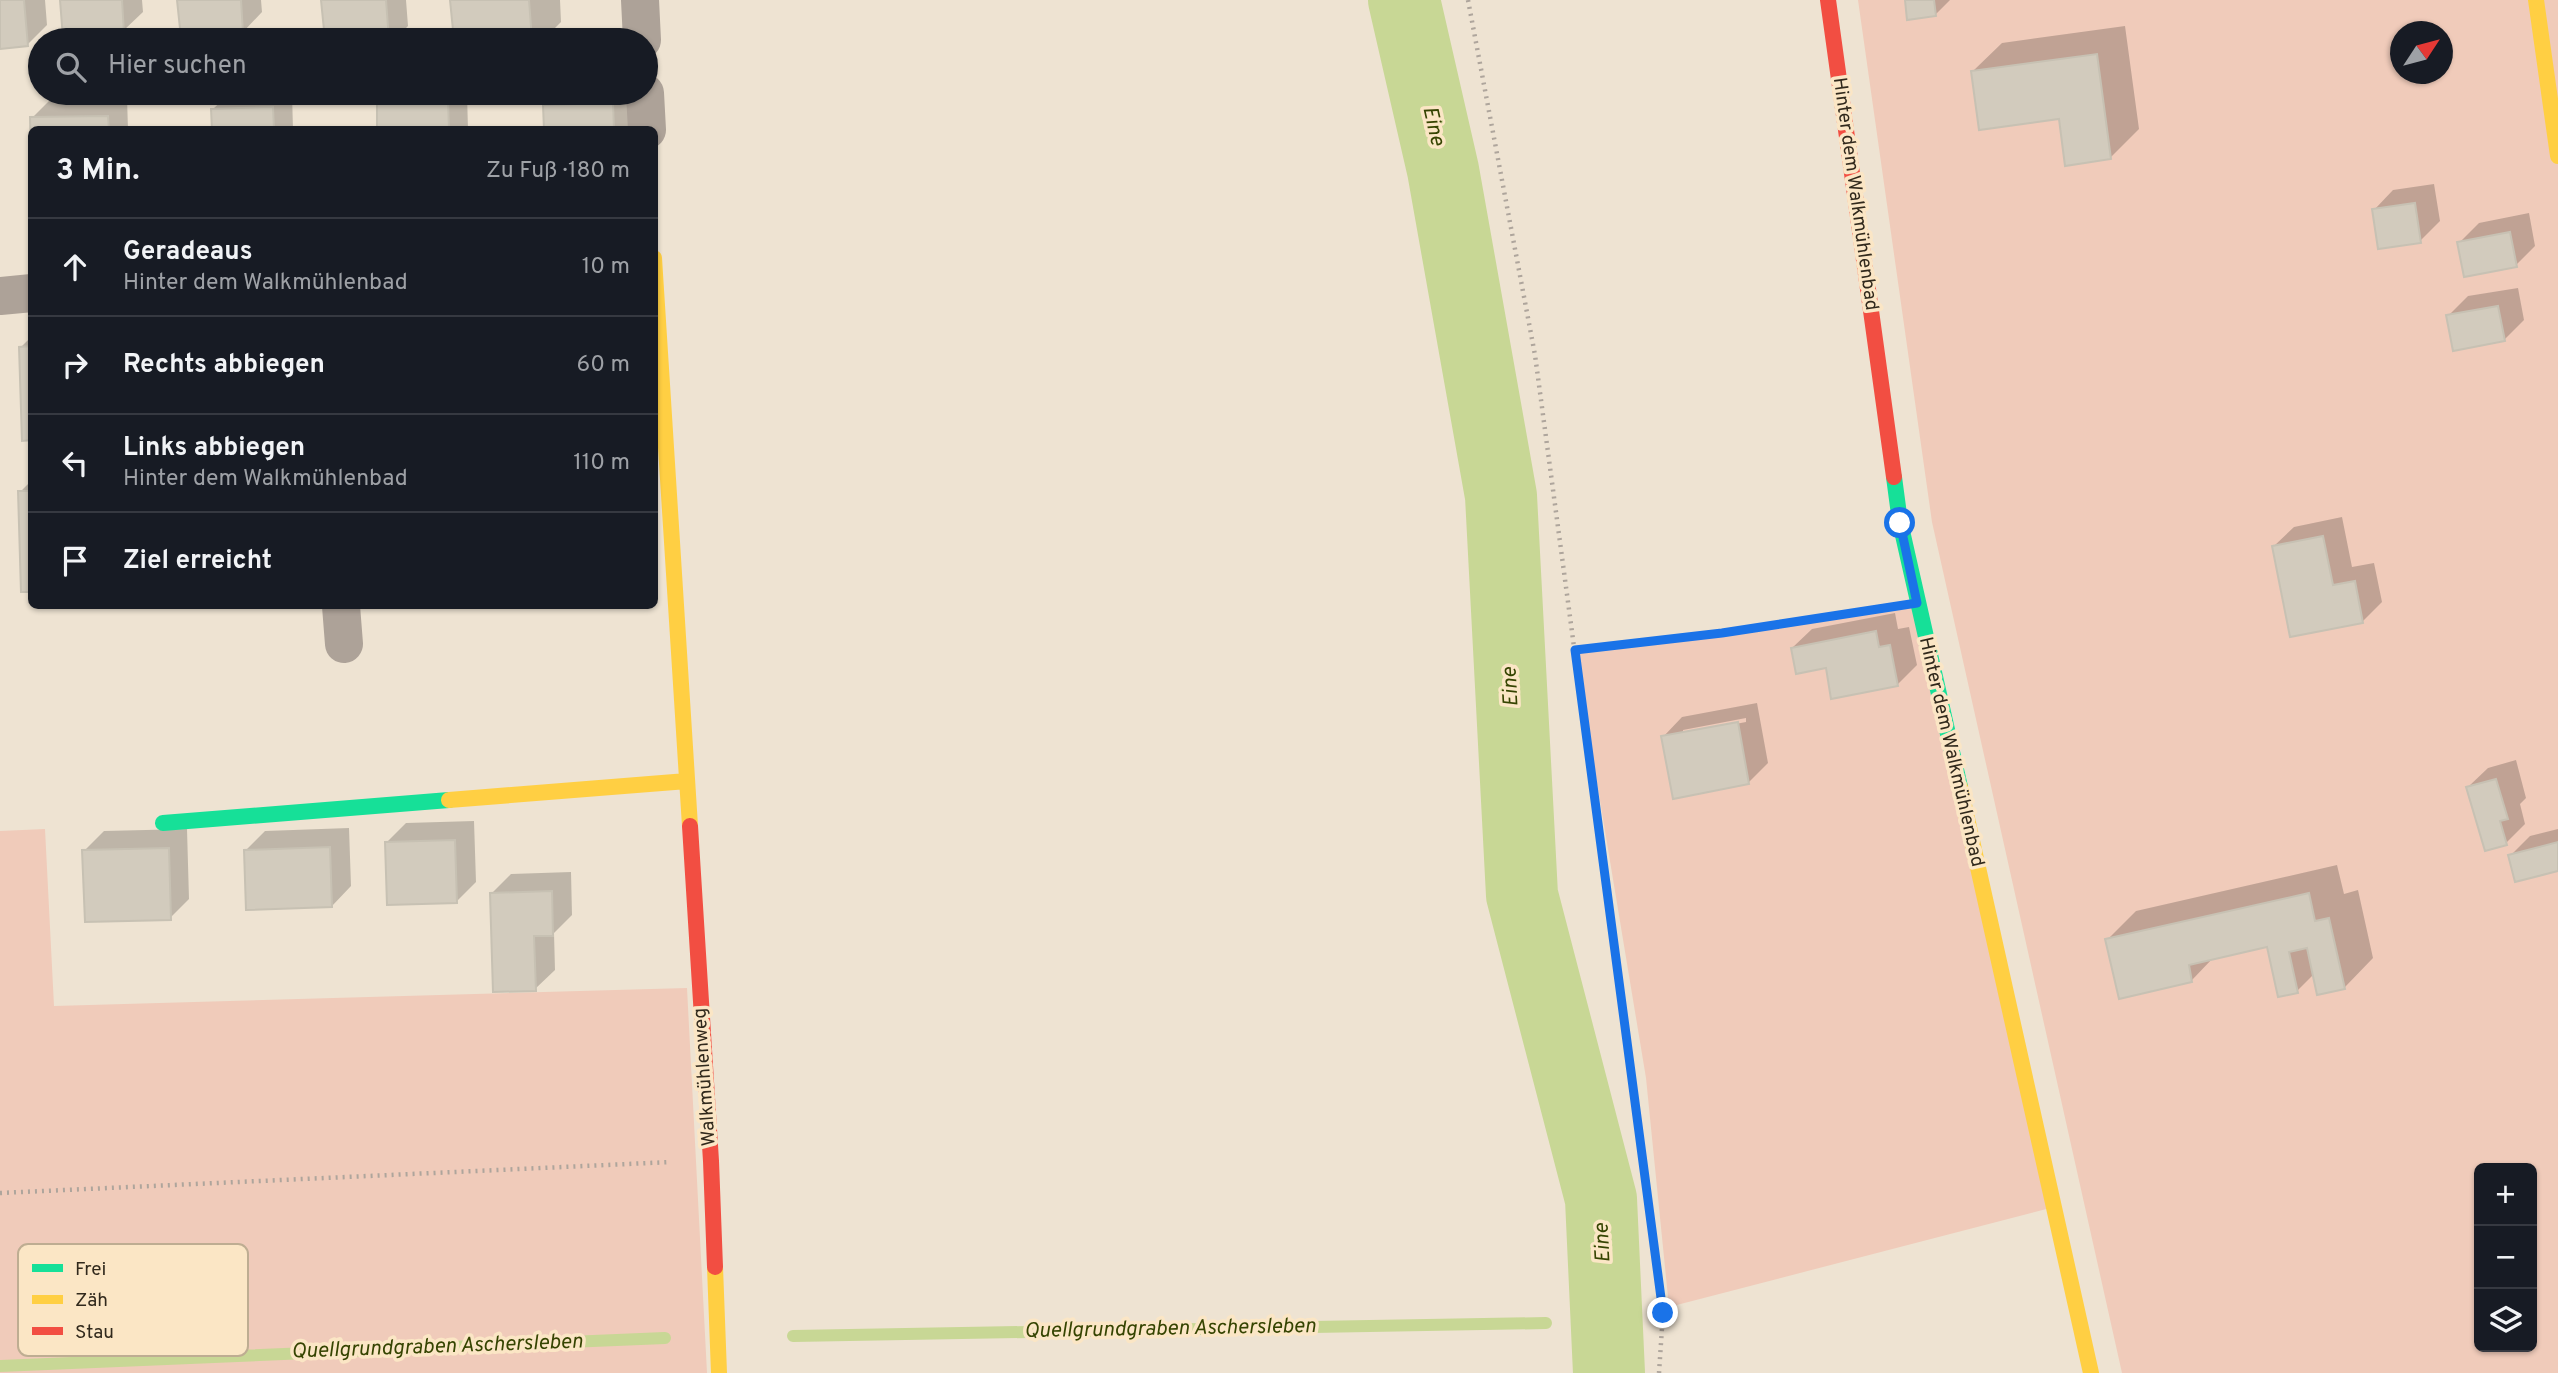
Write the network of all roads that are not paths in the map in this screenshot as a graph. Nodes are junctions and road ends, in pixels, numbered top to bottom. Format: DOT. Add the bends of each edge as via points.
graph roads {
  1 [pos="640,0"];
  2 [pos="1828,0"];
  3 [pos="2536,0"];
  4 [pos="641,28"];
  5 [pos="646,105"];
  6 [pos="647,126"];
  7 [pos="2558,156"];
  8 [pos="28,293"];
  9 [pos="0,296"];
  10 [pos="658,321"];
  11 [pos="341,609"];
  12 [pos="344,644"];
  13 [pos="687,781"];
  14 [pos="163,823"];
  15 [pos="719,1373"];
  16 [pos="2091,1373"];
  1 -- 4 [label="street"];
  2 -- 16 [label="street, Hinter dem Walkmühlenbad" via="1900,523"];
  3 -- 7 [label="street"];
  5 -- 6 [label="street"];
  8 -- 9 [label="street"];
  10 -- 13 [label="street, Walkmühlenweg"];
  11 -- 12 [label="street"];
  13 -- 14 [label="street"];
  13 -- 15 [label="street, Walkmühlenweg"];
}
